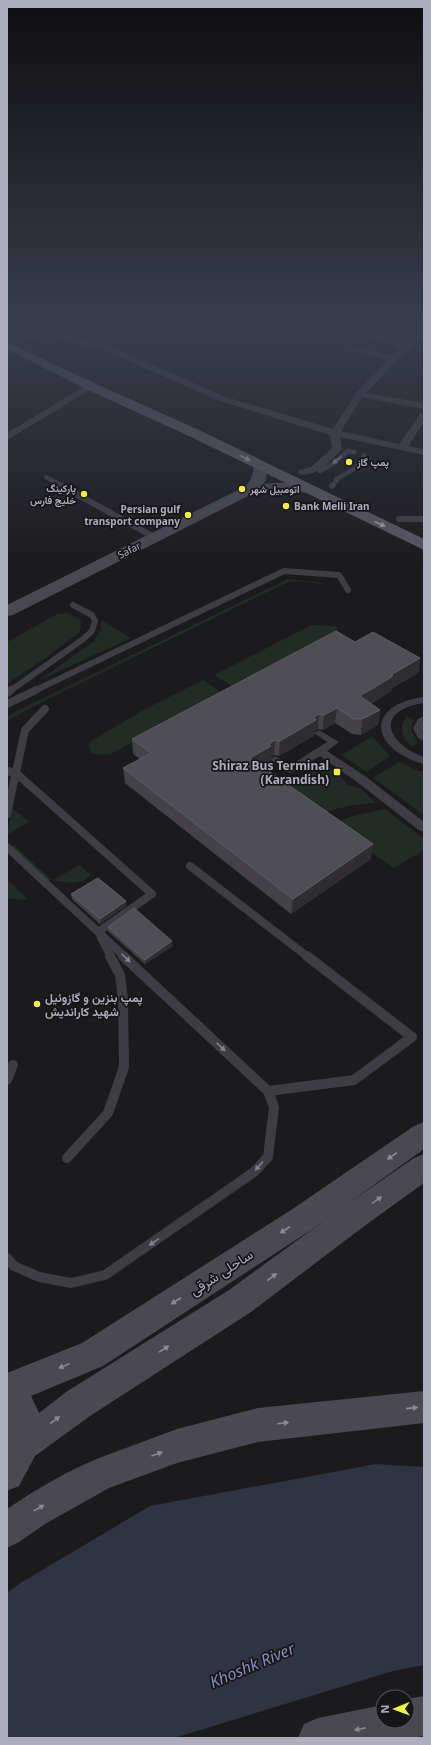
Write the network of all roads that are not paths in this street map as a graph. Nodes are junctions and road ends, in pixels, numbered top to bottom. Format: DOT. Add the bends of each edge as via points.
graph roads {
  1 [pos="55,407"];
  2 [pos="137,407"];
  3 [pos="251,407"];
  4 [pos="351,407"];
  5 [pos="424,415"];
  6 [pos="335,433"];
  7 [pos="7,437"];
  8 [pos="402,447"];
  9 [pos="354,452"];
  10 [pos="424,452"];
  11 [pos="364,454"];
  12 [pos="282,462"];
  13 [pos="261,466"];
  14 [pos="320,471"];
  15 [pos="303,472"];
  16 [pos="46,477"];
  17 [pos="332,486"];
  18 [pos="251,489"];
  19 [pos="307,489"];
  20 [pos="424,518"];
  21 [pos="399,519"];
  22 [pos="424,530"];
  23 [pos="154,538"];
  24 [pos="424,545"];
  25 [pos="348,590"];
  26 [pos="73,605"];
  27 [pos="7,611"];
  28 [pos="7,693"];
  29 [pos="424,700"];
  30 [pos="7,704"];
  31 [pos="45,709"];
  32 [pos="424,719"];
  33 [pos="318,733"];
  34 [pos="424,738"];
  35 [pos="320,751"];
  36 [pos="275,759"];
  37 [pos="424,761"];
  38 [pos="7,771"];
  39 [pos="16,773"];
  40 [pos="7,814"];
  41 [pos="424,828"];
  42 [pos="7,847"];
  43 [pos="190,866"];
  44 [pos="98,932"];
  45 [pos="13,1065"];
  46 [pos="7,1080"];
  47 [pos="268,1091"];
  48 [pos="424,1134"];
  49 [pos="67,1158"];
  50 [pos="424,1167"];
  51 [pos="7,1258"];
  52 [pos="7,1389"];
  53 [pos="7,1395"];
  54 [pos="424,1407"];
  55 [pos="24,1444"];
  56 [pos="7,1474"];
  57 [pos="7,1530"];
  58 [pos="375,1726"];
  59 [pos="318,1738"];
  1 -- 7 [label="street"];
  2 -- 13 [label="main road, one-way"];
  3 -- 6 [label="street"];
  4 -- 6 [label="street"];
  5 -- 8 [label="street"];
  6 -- 8 [label="street"];
  6 -- 15 [label="street" via="337,448 315,469"];
  8 -- 10 [label="street"];
  9 -- 14 [label="lane, one-way" via="348,451"];
  11 -- 17 [label="lane" via="363,460 354,469 336,479"];
  12 -- 15 [label="main road"];
  13 -- 18 [label="main road" via="259,480"];
  13 -- 19 [label="main road"];
  15 -- 17 [label="main road"];
  16 -- 23 [label="lane"];
  17 -- 21 [label="main road"];
  18 -- 19 [label="main road, Safar" via="280,486"];
  18 -- 23 [label="main road, Safar"];
  19 -- 24 [label="main road, one-way"];
  20 -- 21 [label="lane"];
  21 -- 22 [label="main road"];
  23 -- 27 [label="main road, Safar"];
  25 -- 30 [label="lane" via="339,575 284,571"];
  26 -- 28 [label="lane" via="92,615 95,621 92,631"];
  29 -- 37 [label="street" via="403,705 395,710 385,726 389,738 406,754"];
  31 -- 39 [label="lane" via="26,730"];
  32 -- 34 [label="street" via="418,727 418,732"];
  33 -- 35 [label="street" via="334,742"];
  35 -- 36 [label="street" via="291,770"];
  35 -- 41 [label="street"];
  38 -- 39 [label="lane"];
  39 -- 40 [label="lane"];
  39 -- 44 [label="lane" via="152,894"];
  42 -- 44 [label="lane"];
  43 -- 47 [label="lane" via="412,1037 354,1080"];
  44 -- 47 [label="lane, one-way"];
  44 -- 49 [label="lane" via="120,974 124,1067 108,1112"];
  45 -- 46 [label="lane"];
  47 -- 51 [label="lane, one-way" via="274,1107 268,1156 259,1167 105,1276 71,1283 39,1277 14,1266"];
  48 -- 52 [label="main road, ساحلی شرقی, one-way" via="301,1220 92,1355"];
  55 -- 50 [label="main road, one-way" via="78,1404 240,1301"];
  53 -- 55 [label="main road" via="14,1399 22,1412 25,1427"];
  57 -- 54 [label="main road, one-way" via="33,1512 99,1475 177,1446 258,1426"];
  55 -- 56 [label="main road"];
  58 -- 59 [label="main road, one-way"];
}
